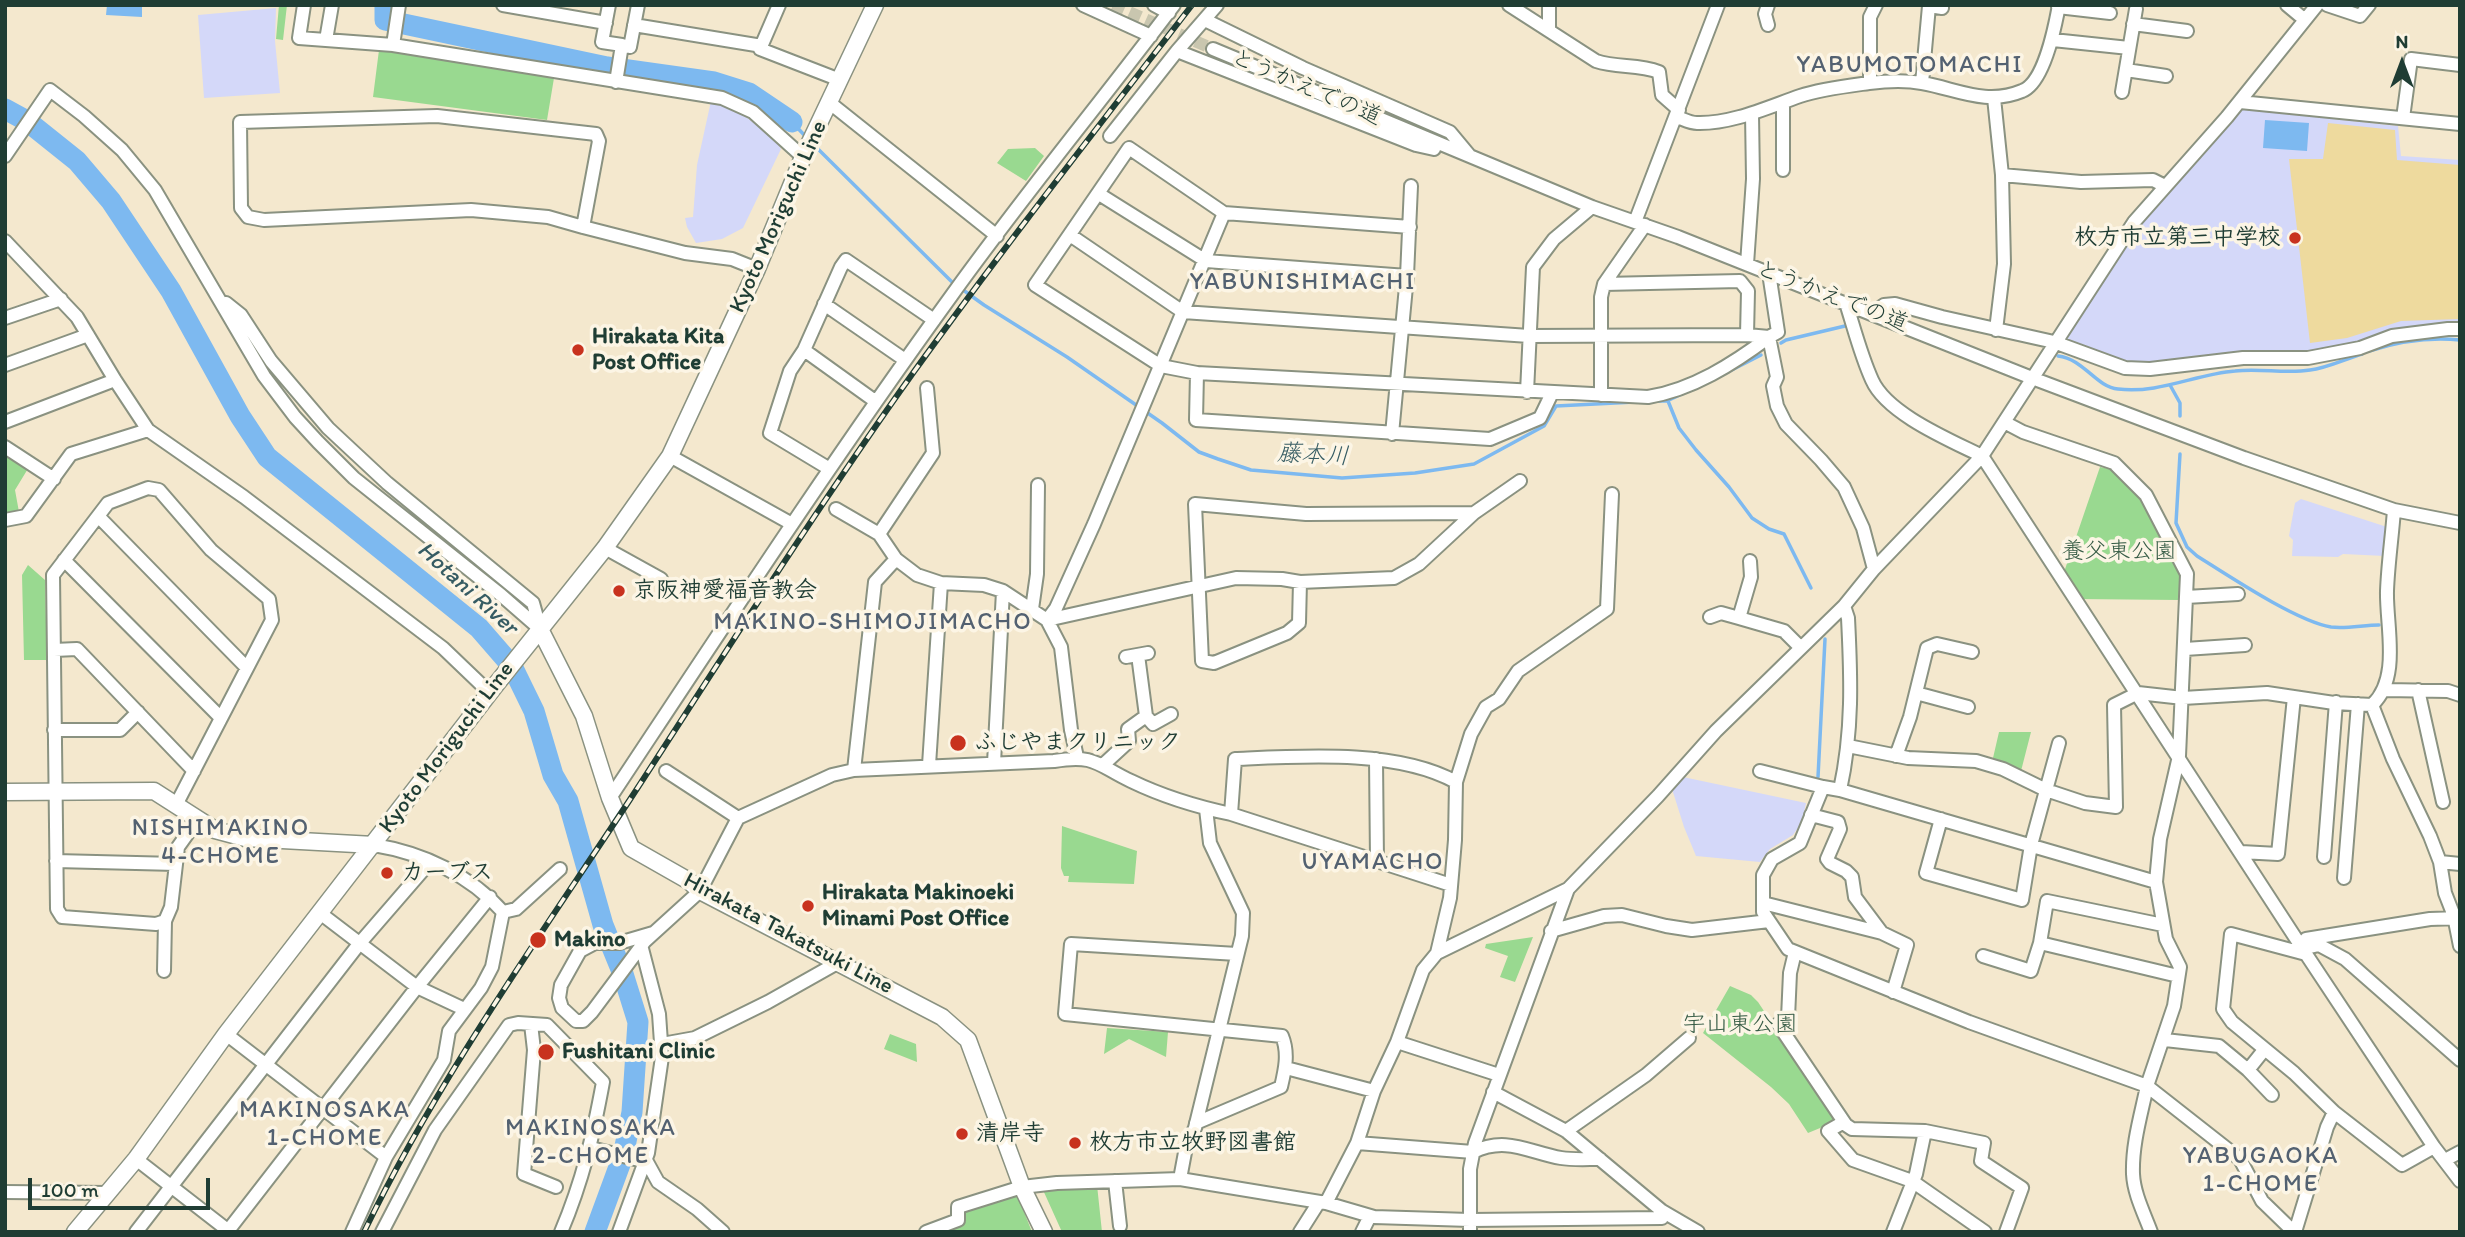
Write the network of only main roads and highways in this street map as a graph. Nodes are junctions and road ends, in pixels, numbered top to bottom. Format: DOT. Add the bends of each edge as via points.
graph roads {
  1 [pos="875,5"];
  2 [pos="540,629"];
  3 [pos="5,792"];
  4 [pos="374,845"];
  5 [pos="77,1231"];
  6 [pos="1044,1232"];
  1 -- 2 [label="main road, Kyoto Moriguchi Line" via="670,456"];
  2 -- 4 [label="main road, Kyoto Moriguchi Line"];
  2 -- 6 [label="main road, Hirakata Takatsuki Line" via="584,716 631,848 701,891 942,1017 968,1040 1022,1187"];
  3 -- 4 [label="main road" via="154,791 215,830 245,838"];
  4 -- 5 [label="main road, Kyoto Moriguchi Line"];
}
